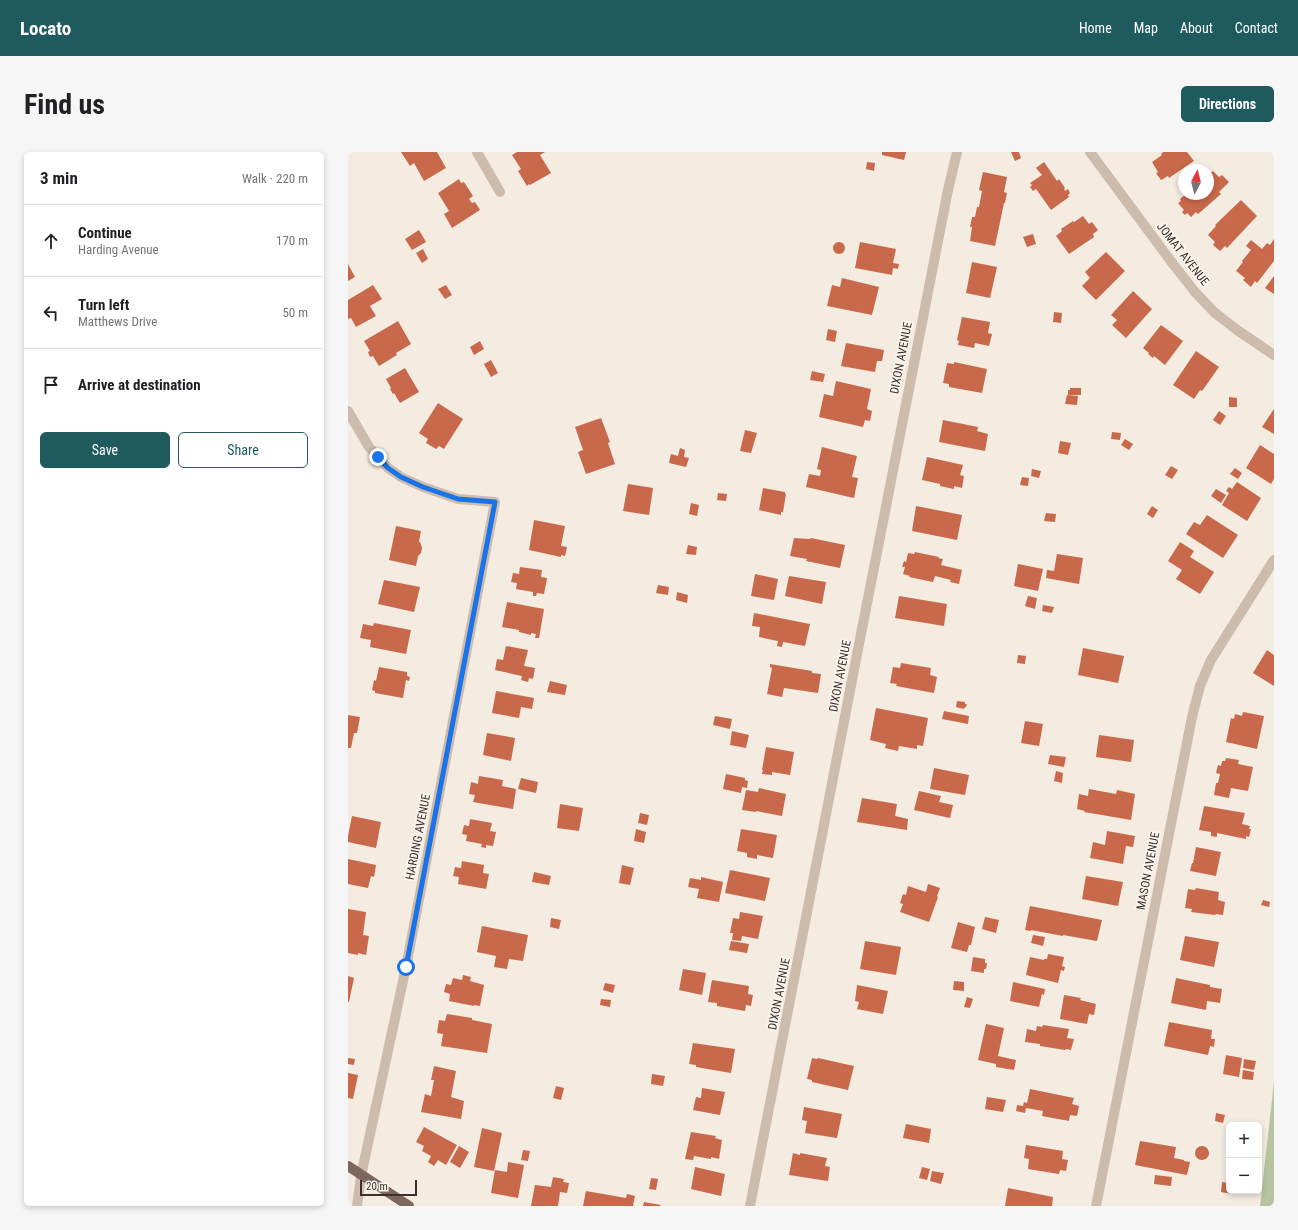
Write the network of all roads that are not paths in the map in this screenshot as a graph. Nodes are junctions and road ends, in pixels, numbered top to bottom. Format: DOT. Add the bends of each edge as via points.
graph roads {
  1 [pos="477,152"];
  2 [pos="957,152"];
  3 [pos="1090,152"];
  4 [pos="500,192"];
  5 [pos="1274,355"];
  6 [pos="348,411"];
  7 [pos="1274,560"];
  8 [pos="348,1166"];
  9 [pos="361,1176"];
  10 [pos="357,1206"];
  11 [pos="409,1206"];
  12 [pos="750,1206"];
  13 [pos="1096,1206"];
  1 -- 4 [label="street"];
  2 -- 12 [label="street, DIXON AVENUE"];
  3 -- 5 [label="street, JOMAT AVENUE" via="1195,292 1214,312"];
  6 -- 9 [label="street, HARDING AVENUE" via="374,452 388,468 401,477 458,499 495,502 406,967"];
  7 -- 13 [label="street, MASON AVENUE" via="1210,660 1200,686"];
  8 -- 9 [label="main road"];
  9 -- 10 [label="street, HARDING AVENUE"];
  9 -- 11 [label="main road"];
}
